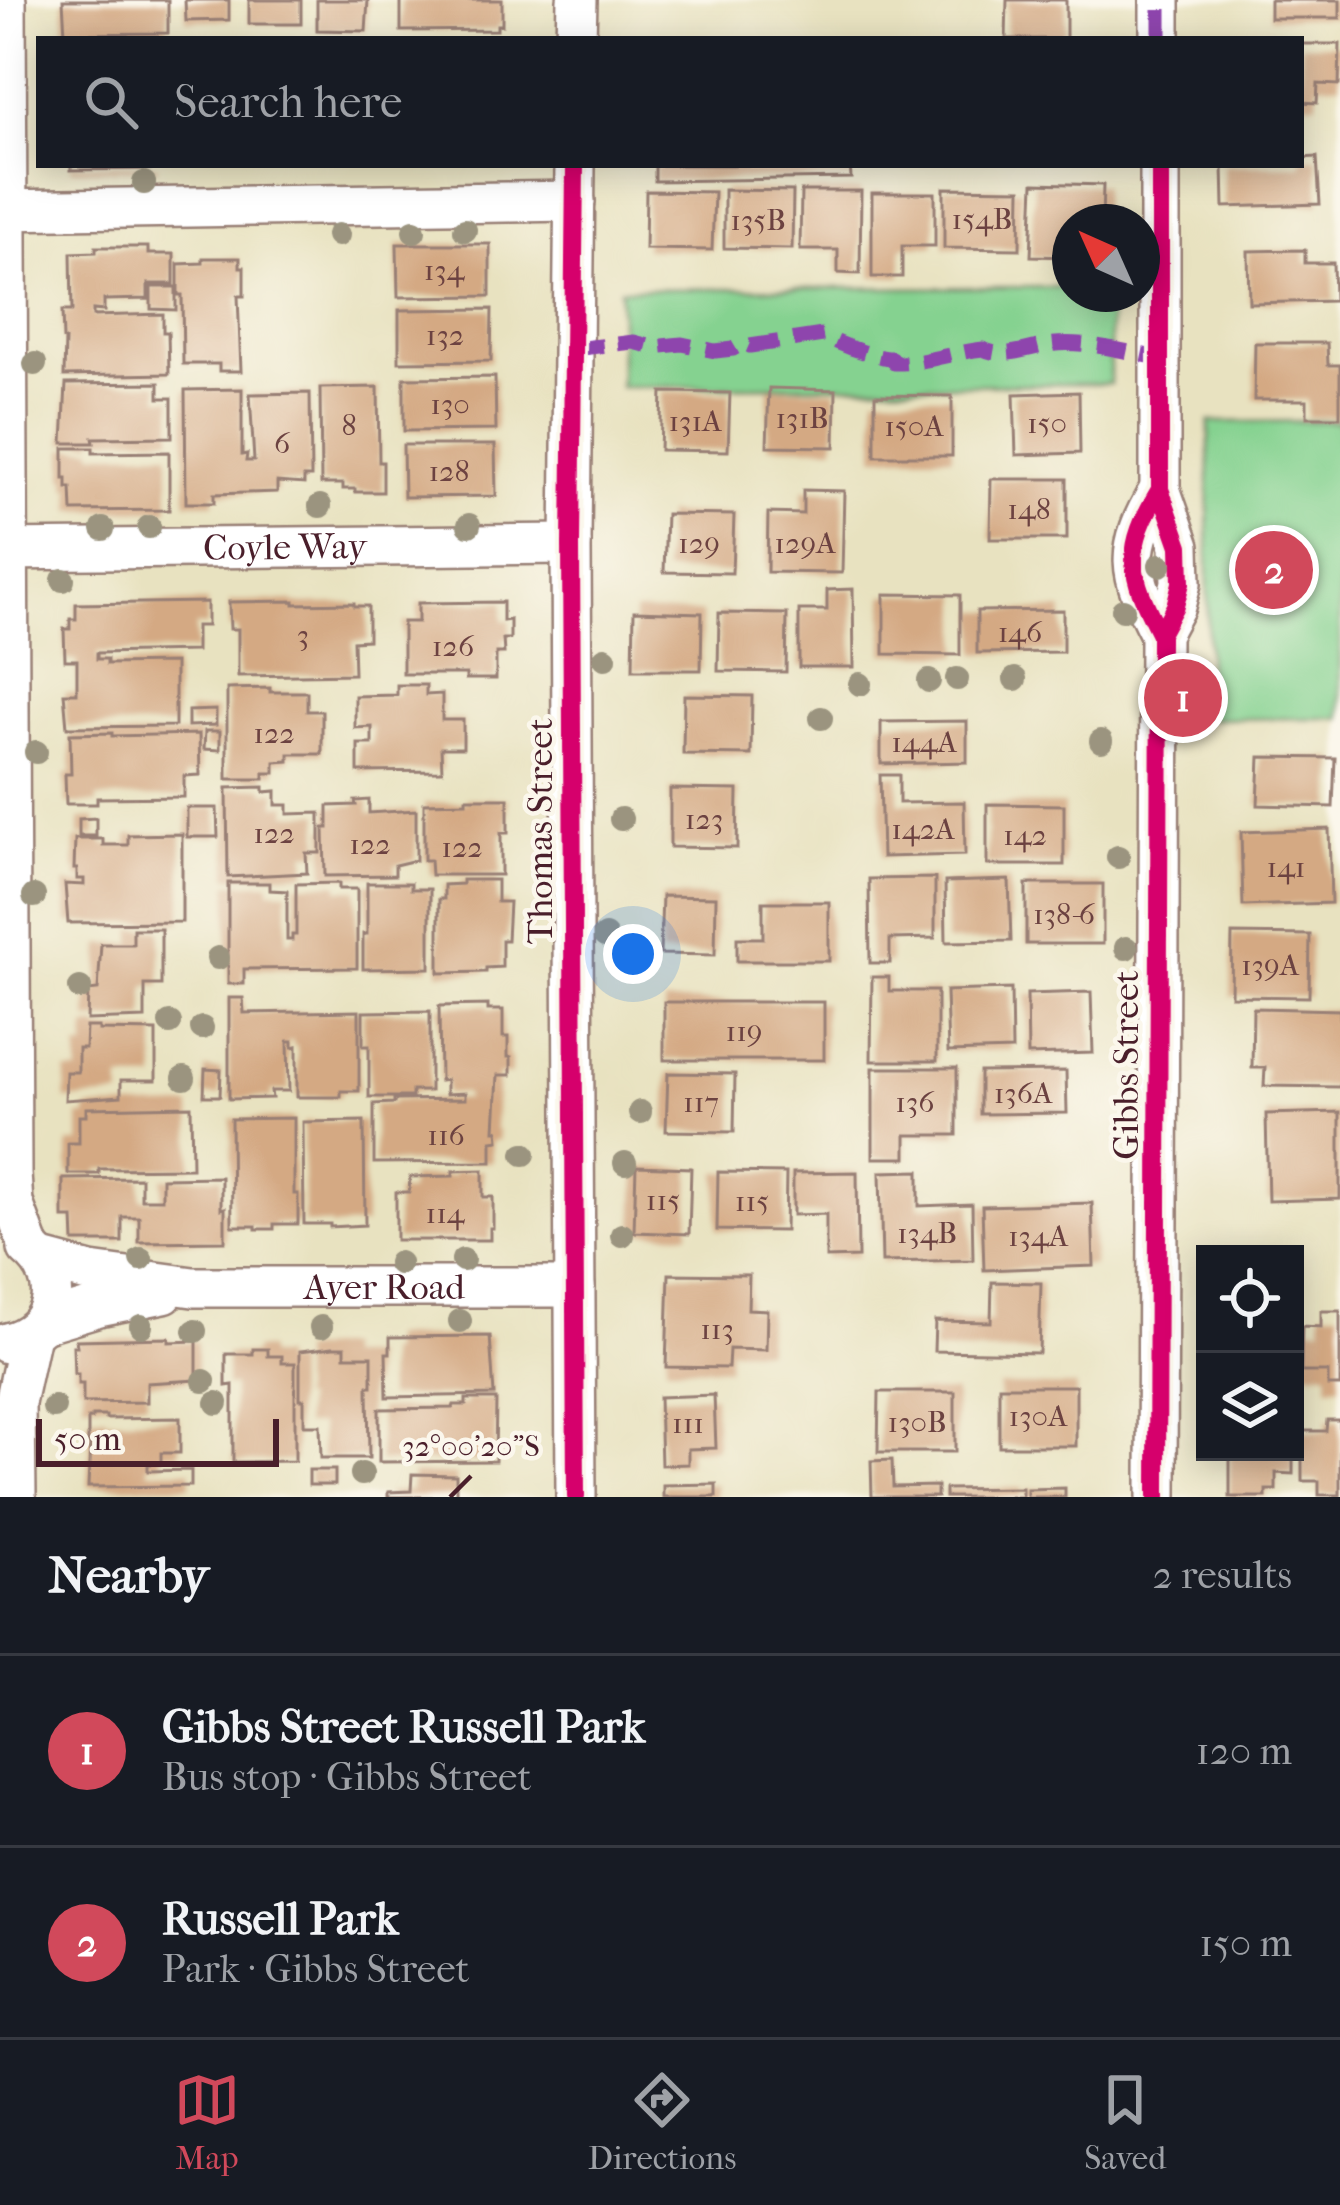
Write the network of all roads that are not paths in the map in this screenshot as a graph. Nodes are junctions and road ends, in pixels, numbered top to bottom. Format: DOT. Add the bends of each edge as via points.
graph roads {
  1 [pos="6,0"];
  2 [pos="577,0"];
  3 [pos="1160,0"];
  4 [pos="576,36"];
  5 [pos="1160,36"];
  6 [pos="1160,168"];
  7 [pos="575,183"];
  8 [pos="3,210"];
  9 [pos="5,429"];
  10 [pos="572,544"];
  11 [pos="4,549"];
  12 [pos="24,1249"];
  13 [pos="193,1287"];
  14 [pos="575,1287"];
  15 [pos="24,1334"];
  16 [pos="16,1497"];
  17 [pos="576,1497"];
  18 [pos="1157,1497"];
  1 -- 8 [label="street"];
  2 -- 4 [label="street"];
  3 -- 5 [label="street"];
  6 -- 18 [label="street, Gibbs Street" via="1160,489 1180,546 1181,583 1160,634"];
  7 -- 8 [label="street"];
  7 -- 10 [label="street, Thomas Street"];
  8 -- 9 [label="street"];
  9 -- 11 [label="street"];
  10 -- 11 [label="street, Coyle Way"];
  10 -- 14 [label="street, Thomas Street"];
  11 -- 12 [label="street" via="11,1174"];
  12 -- 13 [label="street, Ayer Road" via="92,1273"];
  12 -- 15 [label="street" via="50,1275 52,1292 49,1308"];
  13 -- 14 [label="street, Ayer Road"];
  13 -- 15 [label="street, Ayer Road" via="116,1302"];
  14 -- 17 [label="street, Thomas Street"];
  15 -- 16 [label="street"];
}
